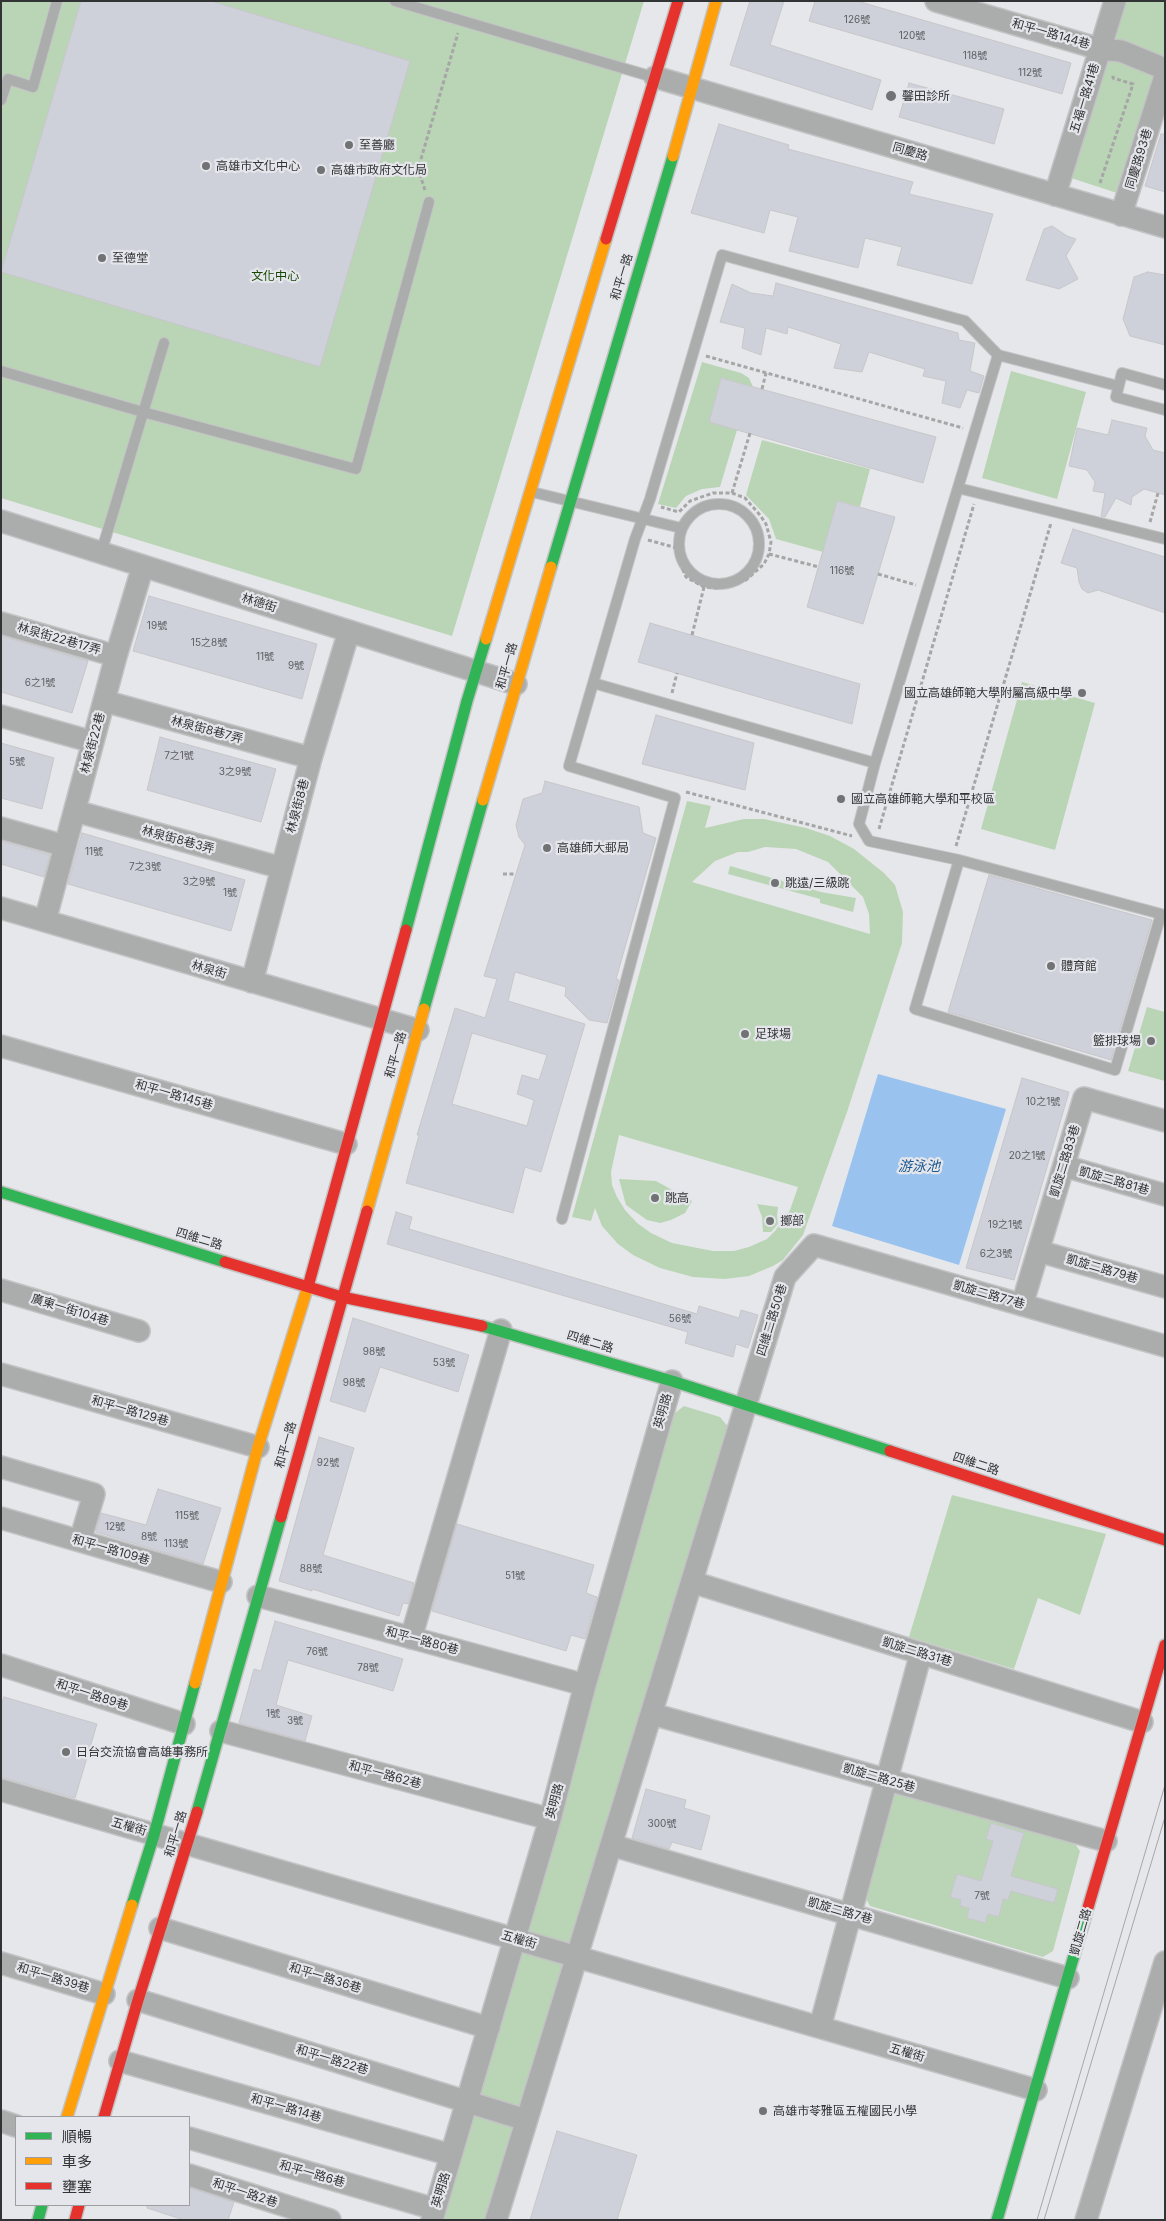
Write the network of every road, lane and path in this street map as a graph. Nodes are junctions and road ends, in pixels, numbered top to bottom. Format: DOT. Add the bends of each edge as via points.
graph roads {
  1 [pos="57,1"];
  2 [pos="395,1"];
  3 [pos="678,1"];
  4 [pos="716,1"];
  5 [pos="936,1"];
  6 [pos="1115,1"];
  7 [pos="461,21"];
  8 [pos="1100,48"];
  9 [pos="1165,69"];
  10 [pos="1115,71"];
  11 [pos="1165,76"];
  12 [pos="655,77"];
  13 [pos="693,89"];
  14 [pos="1,100"];
  15 [pos="1100,183"];
  16 [pos="1054,195"];
  17 [pos="429,202"];
  18 [pos="1121,214"];
  19 [pos="1165,227"];
  20 [pos="164,343"];
  21 [pos="700,355"];
  22 [pos="998,355"];
  23 [pos="1,371"];
  24 [pos="766,373"];
  25 [pos="1165,385"];
  26 [pos="1118,386"];
  27 [pos="762,389"];
  28 [pos="1165,410"];
  29 [pos="143,412"];
  30 [pos="975,431"];
  31 [pos="750,433"];
  32 [pos="958,488"];
  33 [pos="530,492"];
  34 [pos="732,493"];
  35 [pos="1158,493"];
  36 [pos="976,496"];
  37 [pos="570,501"];
  38 [pos="652,502"];
  39 [pos="1053,516"];
  40 [pos="643,519"];
  41 [pos="1,522"];
  42 [pos="682,528"];
  43 [pos="1147,535"];
  44 [pos="643,538"];
  45 [pos="1165,539"];
  46 [pos="101,553"];
  47 [pos="769,554"];
  48 [pos="143,566"];
  49 [pos="819,567"];
  50 [pos="878,574"];
  51 [pos="704,587"];
  52 [pos="922,587"];
  53 [pos="1,623"];
  54 [pos="349,631"];
  55 [pos="692,635"];
  56 [pos="116,656"];
  57 [pos="476,671"];
  58 [pos="677,673"];
  59 [pos="593,683"];
  60 [pos="516,684"];
  61 [pos="104,701"];
  62 [pos="670,701"];
  63 [pos="1,716"];
  64 [pos="93,742"];
  65 [pos="311,758"];
  66 [pos="875,762"];
  67 [pos="675,798"];
  68 [pos="75,811"];
  69 [pos="1,828"];
  70 [pos="886,834"];
  71 [pos="869,841"];
  72 [pos="66,846"];
  73 [pos="958,855"];
  74 [pos="282,868"];
  75 [pos="503,874"];
  76 [pos="516,874"];
  77 [pos="2,912"];
  78 [pos="45,921"];
  79 [pos="252,982"];
  80 [pos="382,1020"];
  81 [pos="418,1030"];
  82 [pos="1,1046"];
  83 [pos="1165,1121"];
  84 [pos="346,1144"];
  85 [pos="1064,1166"];
  86 [pos="1,1192"];
  87 [pos="1165,1195"];
  88 [pos="562,1219"];
  89 [pos="814,1245"];
  90 [pos="1038,1251"];
  91 [pos="1165,1287"];
  92 [pos="308,1288"];
  93 [pos="1,1290"];
  94 [pos="342,1297"];
  95 [pos="1022,1305"];
  96 [pos="501,1330"];
  97 [pos="139,1331"];
  98 [pos="1165,1346"];
  99 [pos="1,1374"];
  100 [pos="672,1381"];
  101 [pos="747,1405"];
  102 [pos="258,1447"];
  103 [pos="1,1467"];
  104 [pos="1,1518"];
  105 [pos="1165,1540"];
  106 [pos="80,1541"];
  107 [pos="221,1582"];
  108 [pos="692,1582"];
  109 [pos="258,1596"];
  110 [pos="411,1638"];
  111 [pos="1165,1645"];
  112 [pos="921,1653"];
  113 [pos="2,1668"];
  114 [pos="585,1685"];
  115 [pos="652,1714"];
  116 [pos="1142,1722"];
  117 [pos="184,1724"];
  118 [pos="221,1731"];
  119 [pos="885,1780"];
  120 [pos="1,1790"];
  121 [pos="550,1819"];
  122 [pos="154,1835"];
  123 [pos="1106,1841"];
  124 [pos="188,1844"];
  125 [pos="612,1845"];
  126 [pos="850,1914"];
  127 [pos="160,1928"];
  128 [pos="514,1939"];
  129 [pos="577,1957"];
  130 [pos="1165,1962"];
  131 [pos="1,1963"];
  132 [pos="1068,1978"];
  133 [pos="104,1994"];
  134 [pos="138,2000"];
  135 [pos="820,2027"];
  136 [pos="489,2028"];
  137 [pos="120,2061"];
  138 [pos="1036,2090"];
  139 [pos="467,2102"];
  140 [pos="68,2116"];
  141 [pos="109,2116"];
  142 [pos="526,2120"];
  143 [pos="1,2121"];
  144 [pos="15,2126"];
  145 [pos="190,2138"];
  146 [pos="451,2155"];
  147 [pos="190,2175"];
  148 [pos="42,2206"];
  149 [pos="79,2206"];
  150 [pos="434,2215"];
  151 [pos="38,2220"];
  152 [pos="75,2220"];
  153 [pos="330,2220"];
  154 [pos="496,2220"];
  155 [pos="997,2220"];
  156 [pos="1086,2220"];
  1 -- 14 [label="lane" via="33,87 8,79"];
  2 -- 7 [label="lane"];
  3 -- 12 [label="street, 和平一路"];
  4 -- 13 [label="street, 和平一路"];
  5 -- 8 [label="street, 和平一路144巷"];
  6 -- 8 [label="street, 五福一路41巷"];
  7 -- 12 [label="lane"];
  7 -- 17 [label="path" via="418,170"];
  8 -- 9 [label="street, 和平一路144巷" via="1121,51"];
  8 -- 16 [label="street, 五福一路41巷"];
  10 -- 15 [label="path" via="1113,78 1133,84"];
  11 -- 18 [label="street, 同慶路93巷"];
  12 -- 13 [label="street, 同慶路"];
  12 -- 33 [label="street, 和平一路"];
  13 -- 16 [label="street, 同慶路"];
  13 -- 37 [label="street, 和平一路"];
  16 -- 18 [label="street, 同慶路"];
  17 -- 29 [label="lane" via="356,469"];
  18 -- 19 [label="street, 同慶路"];
  20 -- 29 [label="lane"];
  21 -- 24 [label="path"];
  22 -- 26 [label="lane"];
  22 -- 30 [label="lane"];
  22 -- 38 [label="lane" via="965,321 722,254"];
  23 -- 29 [label="lane"];
  24 -- 27 [label="path"];
  24 -- 30 [label="path"];
  25 -- 26 [label="lane" via="1122,373"];
  26 -- 28 [label="lane" via="1116,397"];
  29 -- 46 [label="lane"];
  30 -- 32 [label="lane"];
  31 -- 34 [label="path"];
  32 -- 43 [label="lane"];
  32 -- 66 [label="lane"];
  33 -- 37 [label="lane"];
  33 -- 57 [label="street, 和平一路"];
  34 -- 38 [label="path" via="713,492 697,497 679,512"];
  34 -- 47 [label="path" via="744,498 766,524 771,542"];
  35 -- 43 [label="path"];
  36 -- 70 [label="path" via="878,832"];
  37 -- 40 [label="lane"];
  37 -- 60 [label="street, 和平一路"];
  38 -- 40 [label="lane"];
  39 -- 73 [label="path"];
  40 -- 42 [label="lane"];
  40 -- 59 [label="lane"];
  41 -- 46 [label="street, 林德街"];
  42 -- 42 [label="lane" via="678,541 685,566 706,582 719,584 738,579 752,566 758,554 756,527 738,508 725,504 699,508 688,516"];
  43 -- 45 [label="lane"];
  44 -- 51 [label="path" via="676,548 686,577"];
  46 -- 48 [label="street, 林德街"];
  47 -- 49 [label="path"];
  47 -- 51 [label="path" via="764,564 746,580 717,588"];
  48 -- 54 [label="street, 林德街"];
  48 -- 56 [label="street, 林泉街22巷"];
  50 -- 52 [label="path"];
  51 -- 55 [label="path"];
  53 -- 56 [label="street, 林泉街22巷17弄"];
  54 -- 57 [label="street, 林德街"];
  54 -- 65 [label="street, 林泉街8巷"];
  56 -- 61 [label="street, 林泉街22巷"];
  57 -- 60 [label="street, 林德街"];
  57 -- 80 [label="street, 和平一路"];
  58 -- 62 [label="path"];
  59 -- 66 [label="lane"];
  59 -- 67 [label="lane" via="569,766"];
  60 -- 81 [label="street, 和平一路"];
  61 -- 64 [label="street, 林泉街22巷"];
  61 -- 65 [label="street, 林泉街8巷7弄"];
  63 -- 64 [label="street"];
  64 -- 68 [label="street, 林泉街22巷"];
  65 -- 74 [label="street, 林泉街8巷"];
  66 -- 71 [label="lane" via="859,824"];
  67 -- 71 [label="path" via="686,792"];
  67 -- 88 [label="lane"];
  68 -- 72 [label="street, 林泉街22巷"];
  68 -- 74 [label="street, 林泉街8巷3弄"];
  69 -- 72 [label="street"];
  71 -- 73 [label="lane"];
  72 -- 78 [label="street, 林泉街22巷"];
  73 -- 73 [label="lane" via="1161,914 1115,1070 915,1009"];
  74 -- 79 [label="street, 林泉街8巷"];
  75 -- 76 [label="path"];
  77 -- 78 [label="street, 林泉街"];
  78 -- 79 [label="street, 林泉街"];
  79 -- 80 [label="street, 林泉街"];
  80 -- 81 [label="street, 林泉街"];
  80 -- 84 [label="street, 和平一路"];
  81 -- 94 [label="street, 和平一路"];
  82 -- 84 [label="street, 和平一路145巷"];
  83 -- 85 [label="street, 凱旋二路83巷" via="1084,1098"];
  84 -- 92 [label="street, 和平一路"];
  85 -- 87 [label="street, 凱旋二路81巷"];
  85 -- 90 [label="street, 凱旋二路83巷"];
  86 -- 92 [label="street, 四維二路"];
  89 -- 95 [label="street, 凱旋二路77巷"];
  89 -- 101 [label="street, 四維二路50巷" via="785,1277"];
  90 -- 91 [label="street, 凱旋二路79巷"];
  90 -- 95 [label="street, 凱旋二路83巷"];
  92 -- 94 [label="street, 四維二路"];
  92 -- 102 [label="street, 和平一路"];
  93 -- 97 [label="street, 廣東一街104巷"];
  94 -- 96 [label="street, 四維二路"];
  94 -- 109 [label="street, 和平一路"];
  95 -- 98 [label="street, 凱旋二路77巷"];
  96 -- 100 [label="street, 四維二路"];
  96 -- 110 [label="street"];
  99 -- 102 [label="street, 和平一路129巷"];
  100 -- 101 [label="street, 四維二路"];
  100 -- 114 [label="street, 英明路"];
  101 -- 105 [label="street, 四維二路"];
  101 -- 108 [label="street"];
  102 -- 107 [label="street, 和平一路"];
  103 -- 106 [label="street" via="94,1494"];
  104 -- 106 [label="street, 和平一路109巷"];
  106 -- 107 [label="street, 和平一路109巷"];
  107 -- 117 [label="street, 和平一路"];
  108 -- 112 [label="street, 凱旋二路31巷"];
  108 -- 115 [label="street"];
  109 -- 110 [label="street, 和平一路80巷"];
  109 -- 118 [label="street, 和平一路"];
  110 -- 114 [label="street, 和平一路80巷"];
  111 -- 116 [label="street, 凱旋二路"];
  112 -- 116 [label="street, 凱旋二路31巷"];
  112 -- 119 [label="street"];
  113 -- 117 [label="street, 和平一路89巷"];
  114 -- 121 [label="street, 英明路"];
  115 -- 119 [label="street, 凱旋二路25巷"];
  115 -- 125 [label="street"];
  116 -- 123 [label="street, 凱旋二路"];
  117 -- 122 [label="street, 和平一路"];
  118 -- 121 [label="street, 和平一路62巷"];
  118 -- 124 [label="street, 和平一路"];
  119 -- 123 [label="street, 凱旋二路25巷"];
  119 -- 126 [label="street"];
  120 -- 122 [label="street, 五權街"];
  121 -- 128 [label="street, 英明路"];
  122 -- 124 [label="street, 五權街"];
  122 -- 133 [label="street, 和平一路"];
  123 -- 132 [label="street, 凱旋二路"];
  124 -- 127 [label="street, 和平一路"];
  124 -- 128 [label="street, 五權街"];
  125 -- 126 [label="street, 凱旋二路7巷"];
  125 -- 129 [label="street"];
  126 -- 132 [label="street, 凱旋二路7巷"];
  126 -- 135 [label="street"];
  127 -- 134 [label="street, 和平一路"];
  127 -- 136 [label="street, 和平一路36巷"];
  128 -- 129 [label="street, 五權街"];
  128 -- 136 [label="street, 英明路"];
  129 -- 135 [label="street, 五權街"];
  129 -- 142 [label="street"];
  130 -- 156 [label="street"];
  131 -- 133 [label="street, 和平一路39巷"];
  132 -- 138 [label="street, 凱旋二路"];
  133 -- 140 [label="street, 和平一路"];
  134 -- 137 [label="street, 和平一路"];
  134 -- 139 [label="street, 和平一路22巷"];
  135 -- 138 [label="street, 五權街"];
  136 -- 139 [label="street, 英明路"];
  137 -- 141 [label="street, 和平一路"];
  137 -- 146 [label="street, 和平一路14巷"];
  138 -- 155 [label="street, 凱旋二路"];
  139 -- 142 [label="street, 和平一路22巷"];
  139 -- 146 [label="street, 英明路"];
  142 -- 154 [label="street"];
  143 -- 144 [label="street"];
  145 -- 150 [label="street, 和平一路6巷"];
  146 -- 150 [label="street, 英明路"];
  147 -- 153 [label="street, 和平一路2巷"];
  148 -- 151 [label="street"];
  149 -- 152 [label="street"];
}
